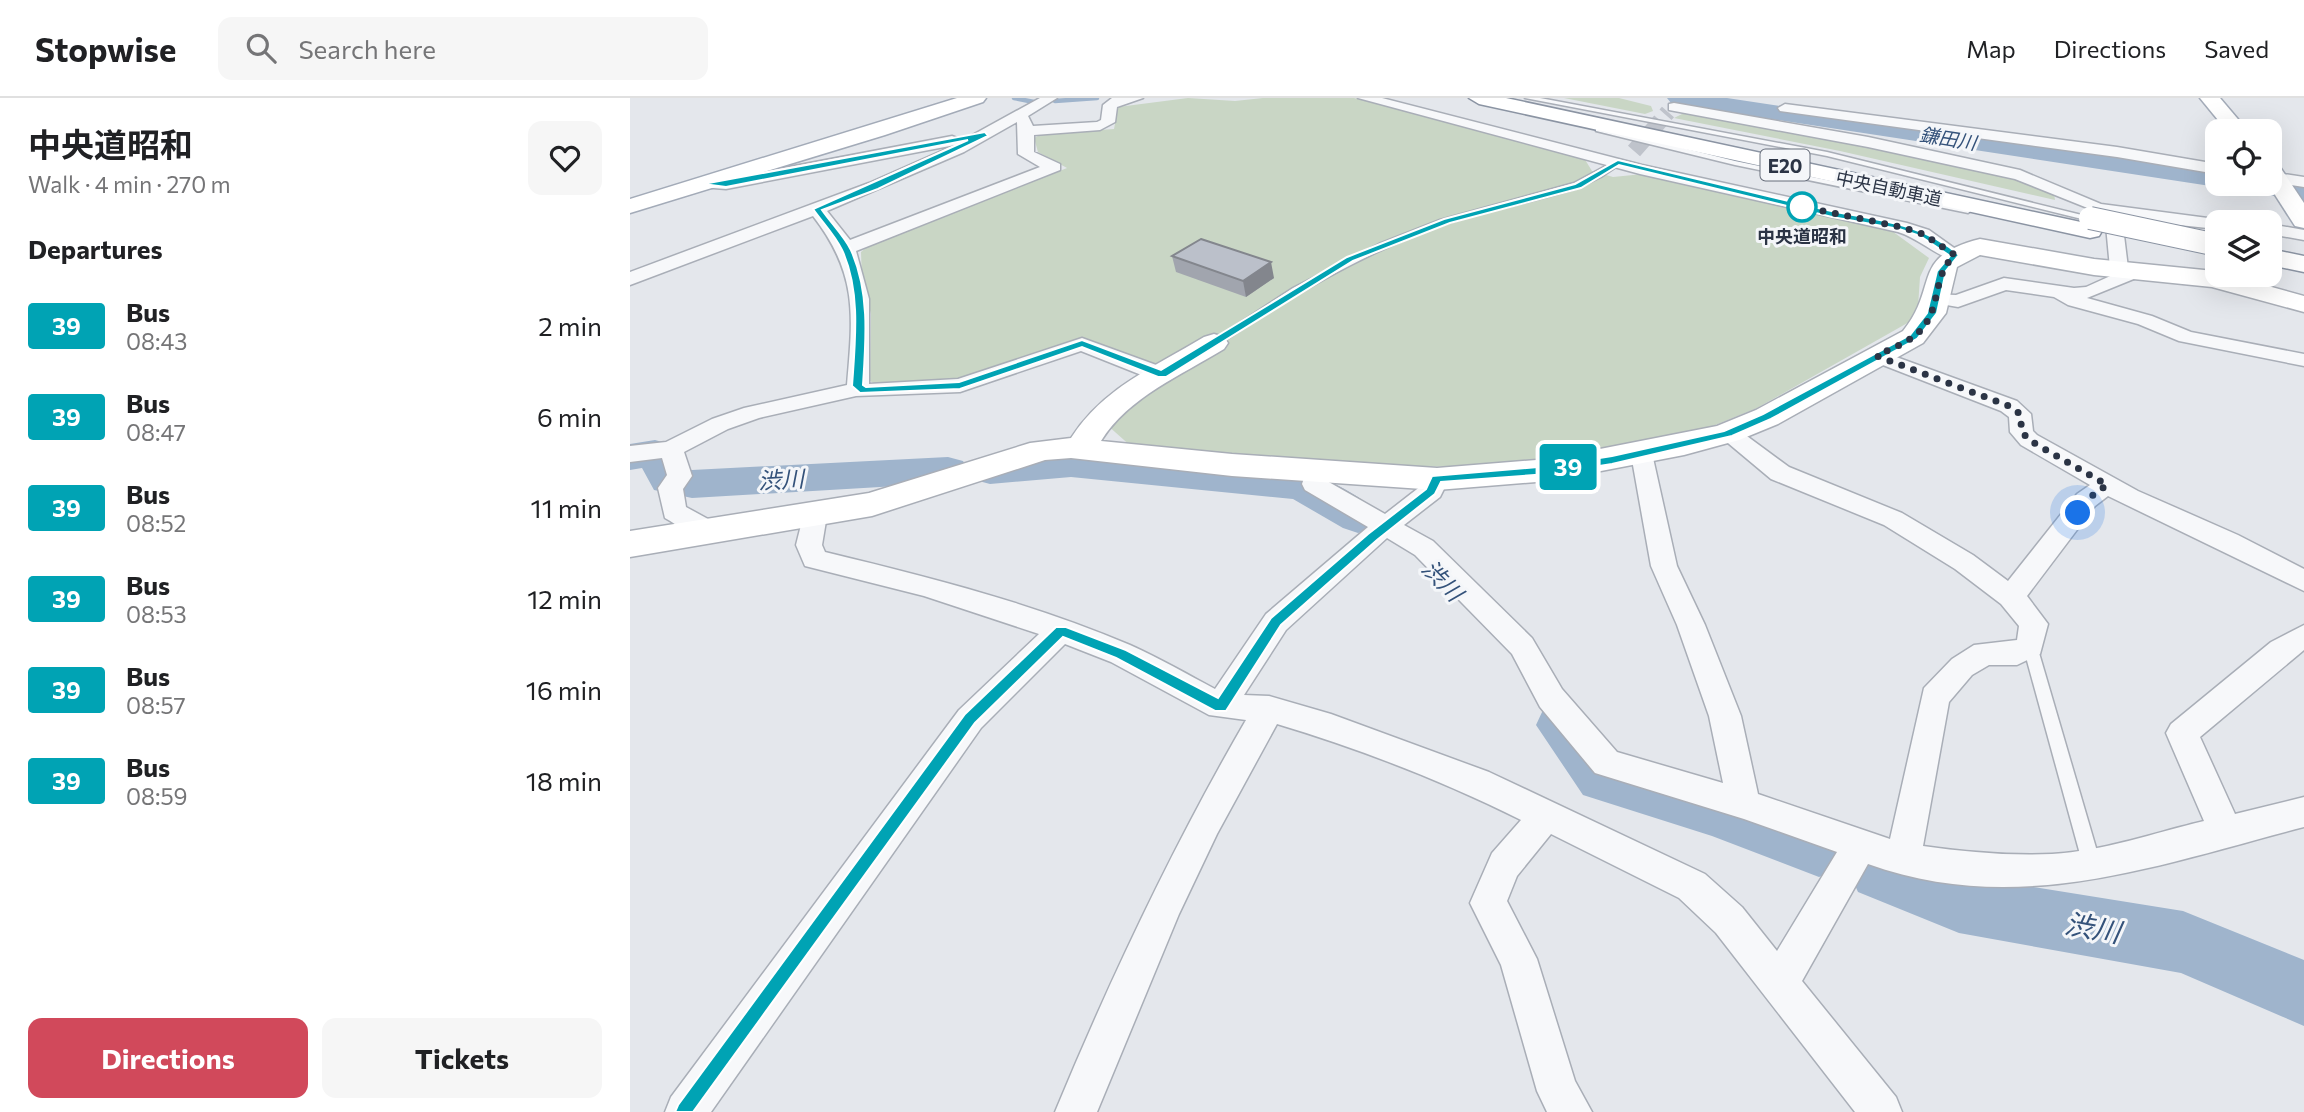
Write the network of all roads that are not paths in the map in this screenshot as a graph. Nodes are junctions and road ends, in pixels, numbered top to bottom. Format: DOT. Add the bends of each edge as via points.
graph roads {
  1 [pos="976,98"];
  2 [pos="1050,98"];
  3 [pos="1136,98"];
  4 [pos="1365,98"];
  5 [pos="1479,98"];
  6 [pos="1523,98"];
  7 [pos="1530,98"];
  8 [pos="2210,98"];
  9 [pos="1678,105"];
  10 [pos="1772,105"];
  11 [pos="2228,119"];
  12 [pos="1023,123"];
  13 [pos="1965,133"];
  14 [pos="985,134"];
  15 [pos="1634,152"];
  16 [pos="1965,157"];
  17 [pos="1618,163"];
  18 [pos="2205,167"];
  19 [pos="2282,181"];
  20 [pos="707,184"];
  21 [pos="630,206"];
  22 [pos="817,209"];
  23 [pos="2098,220"];
  24 [pos="2304,221"];
  25 [pos="2205,224"];
  26 [pos="2282,231"];
  27 [pos="2304,235"];
  28 [pos="2205,242"];
  29 [pos="846,248"];
  30 [pos="1955,255"];
  31 [pos="2205,255"];
  32 [pos="2282,259"];
  33 [pos="2304,264"];
  34 [pos="2129,269"];
  35 [pos="2282,272"];
  36 [pos="2304,277"];
  37 [pos="630,279"];
  38 [pos="2061,293"];
  39 [pos="1936,298"];
  40 [pos="2304,304"];
  41 [pos="1214,343"];
  42 [pos="1877,356"];
  43 [pos="2304,360"];
  44 [pos="1162,374"];
  45 [pos="861,388"];
  46 [pos="1728,433"];
  47 [pos="671,449"];
  48 [pos="1080,449"];
  49 [pos="630,454"];
  50 [pos="1643,454"];
  51 [pos="1317,472"];
  52 [pos="1437,479"];
  53 [pos="2107,485"];
  54 [pos="814,515"];
  55 [pos="1382,530"];
  56 [pos="710,531"];
  57 [pos="630,544"];
  58 [pos="2304,580"];
  59 [pos="2011,597"];
  60 [pos="1061,630"];
  61 [pos="2304,636"];
  62 [pos="2030,646"];
  63 [pos="1220,706"];
  64 [pos="1269,709"];
  65 [pos="1744,804"];
  66 [pos="2304,812"];
  67 [pos="1546,816"];
  68 [pos="2225,830"];
  69 [pos="1860,845"];
  70 [pos="1903,860"];
  71 [pos="2092,864"];
  72 [pos="1779,984"];
  73 [pos="686,1112"];
  74 [pos="1076,1112"];
  75 [pos="1571,1112"];
  76 [pos="1881,1112"];
  1 -- 20 [label="main road"];
  2 -- 12 [label="street"];
  3 -- 12 [label="street" via="1110,105 1108,122 1100,126"];
  4 -- 17 [label="street"];
  5 -- 23 [label="main road, 中央自動車道 / E20"];
  6 -- 23 [label="main road, 中央自動車道 / E20"];
  7 -- 23 [label="lane" via="1827,154"];
  8 -- 11 [label="main road"];
  9 -- 16 [label="street"];
  10 -- 13 [label="street"];
  12 -- 14 [label="street"];
  12 -- 29 [label="street" via="1027,153 1054,167"];
  13 -- 16 [label="street"];
  13 -- 18 [label="street"];
  14 -- 20 [label="street"];
  14 -- 22 [label="street" via="875,187"];
  15 -- 17 [label="street"];
  16 -- 23 [label="street" via="2096,208"];
  17 -- 30 [label="street" via="1901,227 1923,234"];
  17 -- 41 [label="lane" via="1578,186 1447,221 1350,259"];
  19 -- 24 [label="main road"];
  20 -- 21 [label="main road"];
  22 -- 29 [label="street"];
  22 -- 37 [label="street"];
  23 -- 25 [label="street"];
  23 -- 28 [label="main road, 中央自動車道 / E20, bridge"];
  23 -- 31 [label="main road, 中央自動車道 / E20"];
  23 -- 34 [label="street"];
  26 -- 27 [label="street"];
  29 -- 45 [label="street" via="855,277 861,330"];
  30 -- 34 [label="main road" via="1994,247 2094,267"];
  30 -- 39 [label="main road" via="1942,271"];
  32 -- 33 [label="main road"];
  34 -- 38 [label="street" via="2090,292"];
  34 -- 40 [label="main road" via="2214,279"];
  35 -- 36 [label="main road"];
  38 -- 39 [label="street" via="2004,284 1958,301"];
  38 -- 43 [label="street" via="2186,337"];
  39 -- 42 [label="main road" via="1923,328"];
  41 -- 44 [label="main road"];
  42 -- 46 [label="main road" via="1809,396"];
  42 -- 53 [label="street" via="2009,406 2020,414 2022,432 2029,440"];
  44 -- 45 [label="street" via="1082,344 960,385"];
  44 -- 48 [label="main road" via="1099,419"];
  45 -- 47 [label="street" via="752,413"];
  46 -- 50 [label="main road"];
  46 -- 59 [label="street" via="1780,473 1893,519"];
  47 -- 49 [label="street"];
  47 -- 56 [label="street" via="674,512"];
  48 -- 51 [label="main road"];
  48 -- 54 [label="main road" via="1042,450 872,504"];
  50 -- 52 [label="main road" via="1549,470"];
  50 -- 65 [label="street" via="1664,566 1724,716"];
  51 -- 52 [label="main road"];
  51 -- 55 [label="street" via="1314,484"];
  52 -- 55 [label="street" via="1431,491"];
  53 -- 58 [label="street"];
  53 -- 59 [label="street" via="2086,500"];
  54 -- 56 [label="main road"];
  54 -- 60 [label="street" via="809,545 814,559 928,587"];
  55 -- 63 [label="street" via="1276,622"];
  55 -- 65 [label="street" via="1424,548 1522,646 1551,698 1606,763"];
  56 -- 57 [label="main road"];
  59 -- 62 [label="street" via="2034,624"];
  60 -- 63 [label="street" via="1121,654"];
  60 -- 73 [label="street" via="970,719"];
  61 -- 68 [label="street" via="2182,733"];
  62 -- 70 [label="street" via="2017,654 1984,653 1962,667 1935,697"];
  62 -- 71 [label="lane"];
  63 -- 64 [label="street"];
  64 -- 67 [label="street" via="1331,727 1477,782"];
  64 -- 74 [label="street" via="1182,870"];
  65 -- 69 [label="street"];
  66 -- 68 [label="street"];
  67 -- 72 [label="street" via="1692,887 1729,920"];
  67 -- 75 [label="street" via="1504,865 1488,903 1518,959 1558,1091"];
  68 -- 71 [label="street"];
  69 -- 70 [label="street"];
  69 -- 72 [label="street"];
  70 -- 71 [label="street" via="1989,871"];
  72 -- 76 [label="street"];
}
